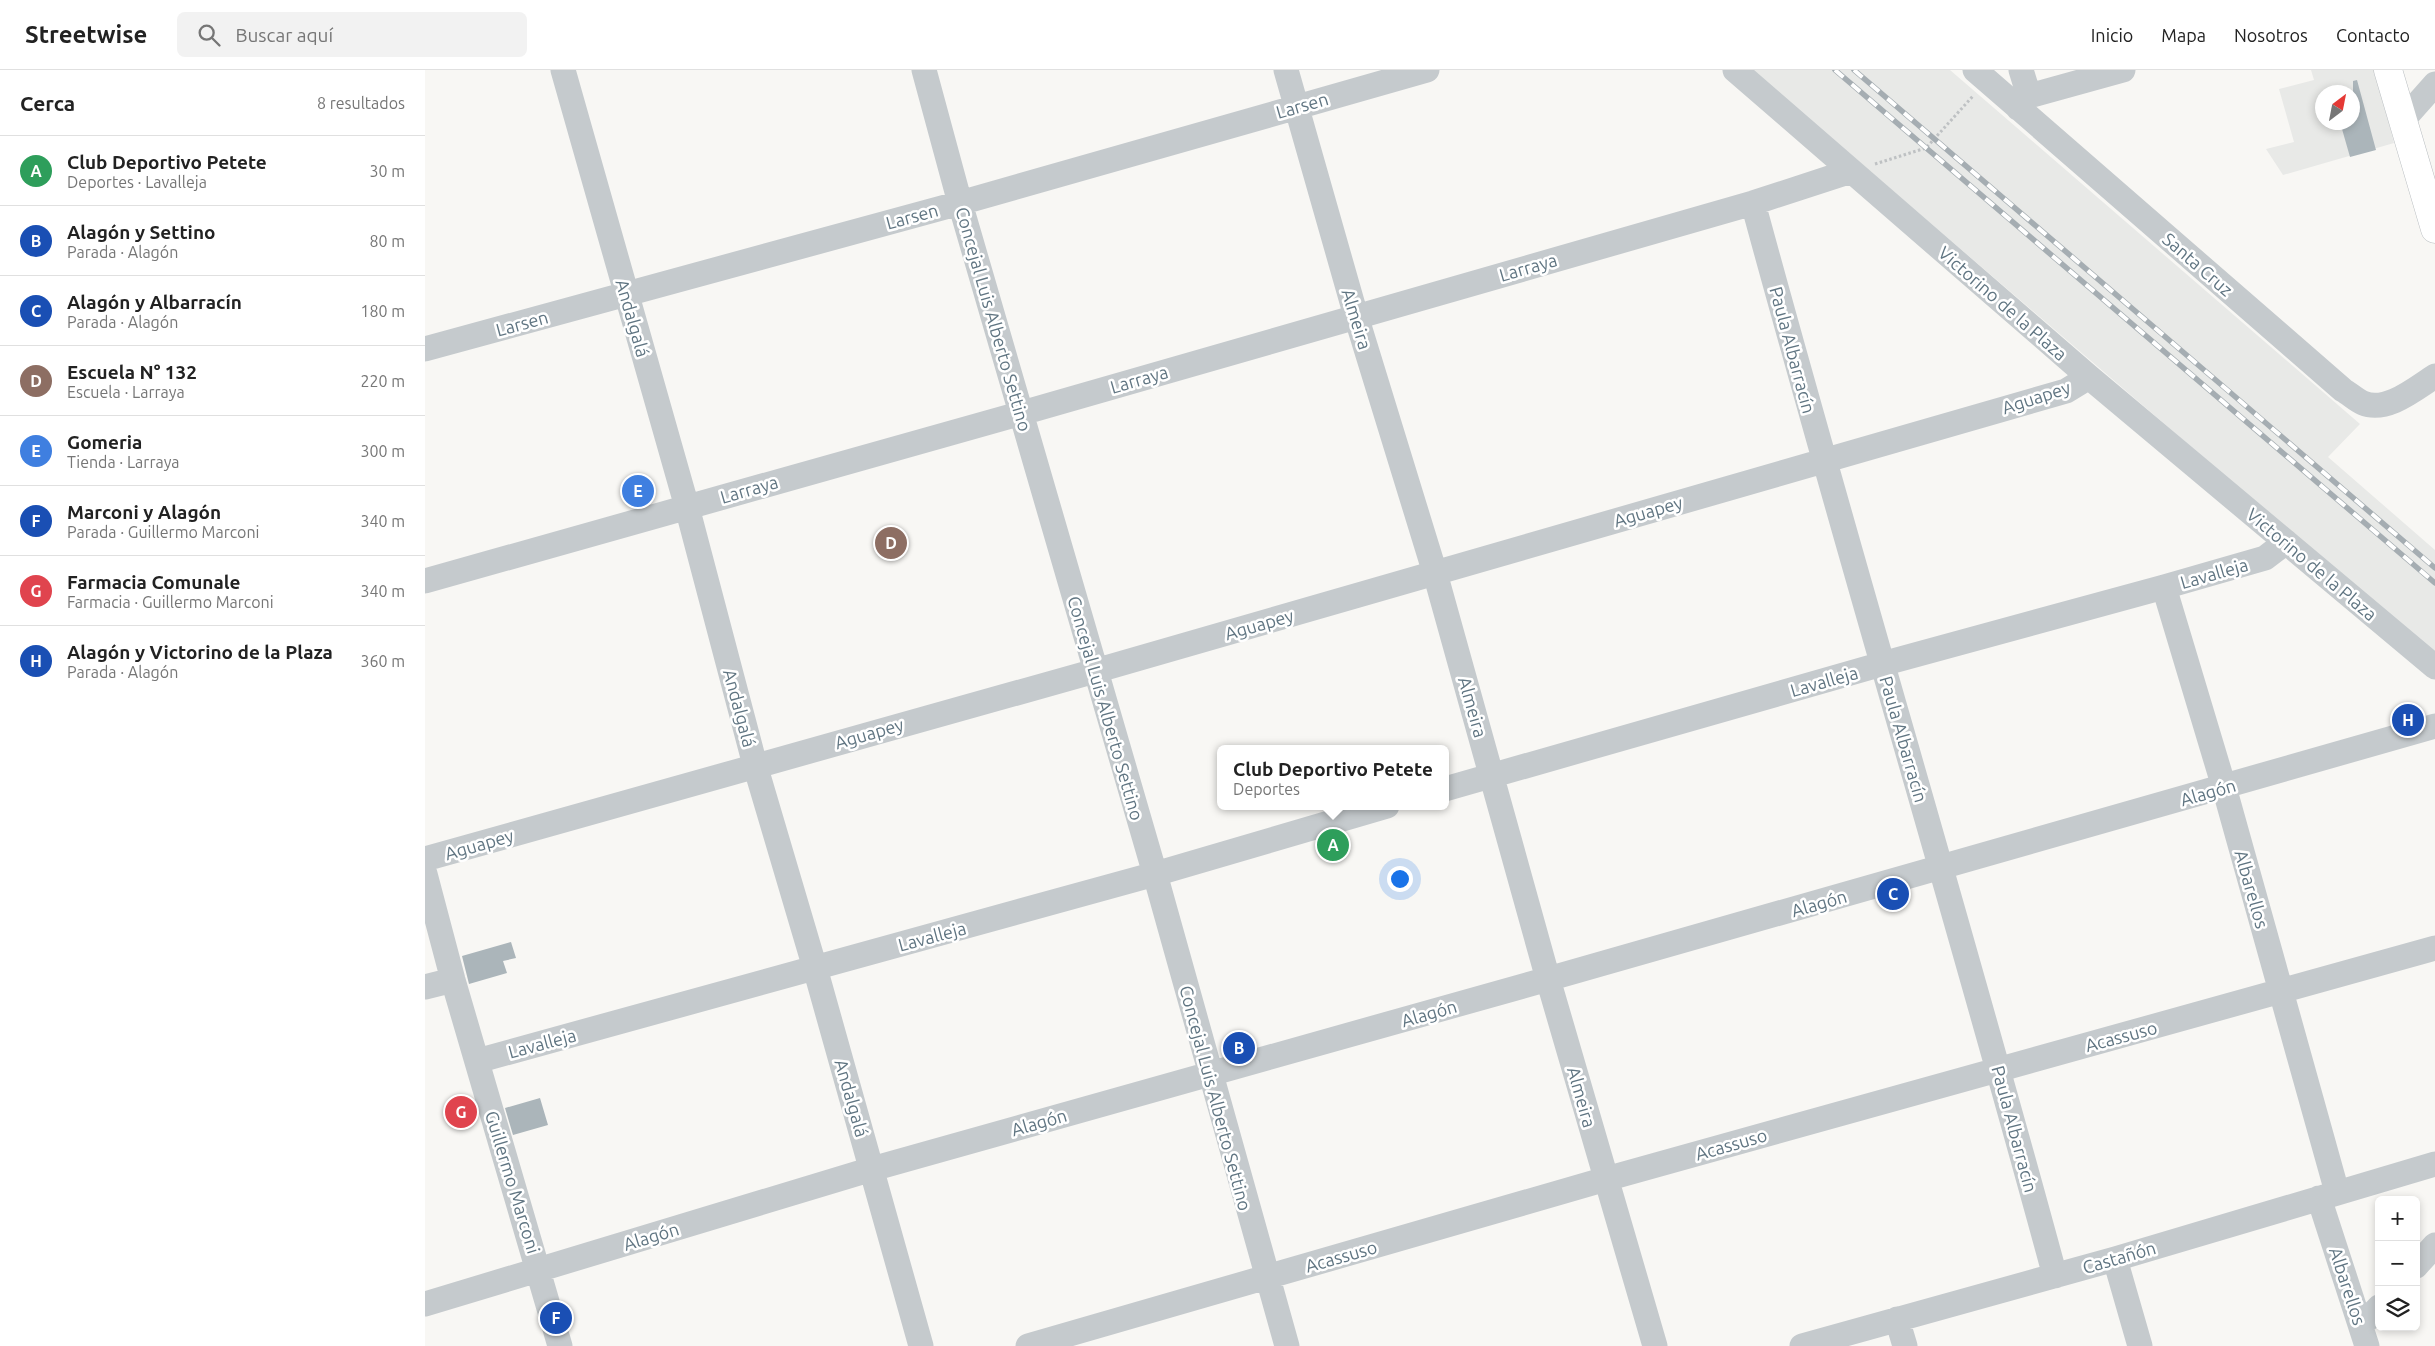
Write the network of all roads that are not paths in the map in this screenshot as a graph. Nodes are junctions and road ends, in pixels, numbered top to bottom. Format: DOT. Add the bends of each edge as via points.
graph roads {
  1 [pos="563,70"];
  2 [pos="924,70"];
  3 [pos="1286,70"];
  4 [pos="1427,70"];
  5 [pos="1735,70"];
  6 [pos="2021,70"];
  7 [pos="2123,70"];
  8 [pos="2388,70"];
  9 [pos="1981,76"];
  10 [pos="2435,84"];
  11 [pos="2023,102"];
  12 [pos="1296,106"];
  13 [pos="2403,120"];
  14 [pos="1851,171"];
  15 [pos="959,203"];
  16 [pos="1753,203"];
  17 [pos="2435,229"];
  18 [pos="627,294"];
  19 [pos="1356,316"];
  20 [pos="425,350"];
  21 [pos="2435,376"];
  22 [pos="2089,377"];
  23 [pos="1022,413"];
  24 [pos="1822,459"];
  25 [pos="687,507"];
  26 [pos="2286,542"];
  27 [pos="1435,573"];
  28 [pos="425,581"];
  29 [pos="2164,587"];
  30 [pos="1882,664"];
  31 [pos="2435,667"];
  32 [pos="1095,670"];
  33 [pos="2435,726"];
  34 [pos="755,765"];
  35 [pos="1493,775"];
  36 [pos="2224,787"];
  37 [pos="1449,788"];
  38 [pos="1373,810"];
  39 [pos="425,859"];
  40 [pos="1941,868"];
  41 [pos="425,874"];
  42 [pos="1155,874"];
  43 [pos="2435,948"];
  44 [pos="815,968"];
  45 [pos="1548,979"];
  46 [pos="453,980"];
  47 [pos="425,987"];
  48 [pos="2281,992"];
  49 [pos="477,1061"];
  50 [pos="1999,1069"];
  51 [pos="1209,1075"];
  52 [pos="2435,1164"];
  53 [pos="872,1169"];
  54 [pos="1606,1179"];
  55 [pos="2328,1195"];
  56 [pos="2435,1245"];
  57 [pos="2115,1259"];
  58 [pos="2420,1262"];
  59 [pos="539,1270"];
  60 [pos="2055,1276"];
  61 [pos="1266,1278"];
  62 [pos="425,1304"];
  63 [pos="2375,1315"];
  64 [pos="1897,1319"];
  65 [pos="2364,1336"];
  66 [pos="560,1346"];
  67 [pos="921,1346"];
  68 [pos="1028,1346"];
  69 [pos="1287,1346"];
  70 [pos="1655,1346"];
  71 [pos="1802,1346"];
  72 [pos="1905,1346"];
  73 [pos="2141,1346"];
  1 -- 18 [label="street, Andalgalá"];
  2 -- 15 [label="street, Concejal Luis Alberto Settino"];
  3 -- 12 [label="street, Almeira"];
  4 -- 12 [label="street, Larsen"];
  5 -- 14 [label="street, Victorino de la Plaza"];
  6 -- 11 [label="street"];
  7 -- 11 [label="street"];
  8 -- 13 [label="main road"];
  9 -- 11 [label="street, Santa Cruz"];
  10 -- 13 [label="street"];
  11 -- 21 [label="street, Santa Cruz" via="2343,390 2364,404 2382,405 2397,400"];
  12 -- 15 [label="street, Larsen"];
  12 -- 19 [label="street, Almeira"];
  13 -- 17 [label="main road"];
  14 -- 16 [label="street, Larraya"];
  14 -- 22 [label="street, Victorino de la Plaza"];
  15 -- 18 [label="street, Larsen"];
  15 -- 23 [label="street, Concejal Luis Alberto Settino"];
  16 -- 19 [label="street, Larraya"];
  16 -- 24 [label="street, Paula Albarracín"];
  18 -- 20 [label="street, Larsen"];
  18 -- 25 [label="street, Andalgalá"];
  19 -- 23 [label="street, Larraya"];
  19 -- 27 [label="street, Almeira"];
  22 -- 24 [label="street, Aguapey" via="2066,391"];
  22 -- 26 [label="street, Victorino de la Plaza"];
  23 -- 25 [label="street, Larraya"];
  23 -- 32 [label="street, Concejal Luis Alberto Settino"];
  24 -- 27 [label="street, Aguapey"];
  24 -- 30 [label="street, Paula Albarracín"];
  25 -- 28 [label="street, Larraya"];
  25 -- 34 [label="street, Andalgalá"];
  26 -- 29 [label="street, Lavalleja" via="2265,558"];
  26 -- 31 [label="street, Victorino de la Plaza"];
  27 -- 32 [label="street, Aguapey"];
  27 -- 35 [label="street, Almeira"];
  29 -- 30 [label="street, Lavalleja"];
  29 -- 36 [label="street, Albarellos"];
  30 -- 35 [label="street, Lavalleja"];
  30 -- 40 [label="street, Paula Albarracín"];
  32 -- 34 [label="street, Aguapey"];
  32 -- 42 [label="street, Concejal Luis Alberto Settino"];
  33 -- 36 [label="street, Alagón"];
  34 -- 39 [label="street, Aguapey"];
  34 -- 44 [label="street, Andalgalá"];
  35 -- 37 [label="street, Lavalleja"];
  35 -- 45 [label="street, Almeira"];
  36 -- 40 [label="street, Alagón"];
  36 -- 48 [label="street, Albarellos"];
  38 -- 42 [label="street, Lavalleja"];
  40 -- 45 [label="street, Alagón"];
  40 -- 50 [label="street, Paula Albarracín"];
  41 -- 46 [label="street, Guillermo Marconi"];
  42 -- 44 [label="street, Lavalleja"];
  42 -- 51 [label="street, Concejal Luis Alberto Settino"];
  43 -- 48 [label="street, Acassuso"];
  44 -- 49 [label="street, Lavalleja"];
  44 -- 53 [label="street, Andalgalá"];
  45 -- 51 [label="street, Alagón"];
  45 -- 54 [label="street, Almeira"];
  46 -- 47 [label="street"];
  46 -- 49 [label="street, Guillermo Marconi"];
  48 -- 50 [label="street, Acassuso"];
  48 -- 55 [label="street, Albarellos"];
  49 -- 59 [label="street, Guillermo Marconi"];
  50 -- 54 [label="street, Acassuso"];
  50 -- 60 [label="street, Paula Albarracín"];
  51 -- 53 [label="street, Alagón"];
  51 -- 61 [label="street, Concejal Luis Alberto Settino"];
  52 -- 55 [label="street, Castañón"];
  53 -- 59 [label="street, Alagón"];
  53 -- 67 [label="street, Andalgalá"];
  54 -- 61 [label="street, Acassuso"];
  54 -- 70 [label="street, Almeira"];
  55 -- 57 [label="street, Castañón"];
  55 -- 65 [label="street, Albarellos"];
  56 -- 58 [label="street"];
  57 -- 60 [label="street, Castañón"];
  57 -- 73 [label="street"];
  59 -- 62 [label="street, Alagón"];
  59 -- 66 [label="street, Guillermo Marconi"];
  60 -- 64 [label="street, Castañón"];
  61 -- 68 [label="street, Acassuso"];
  61 -- 69 [label="street, Concejal Luis Alberto Settino"];
  63 -- 65 [label="street"];
  64 -- 71 [label="street, Castañón"];
  64 -- 72 [label="street"];
}
